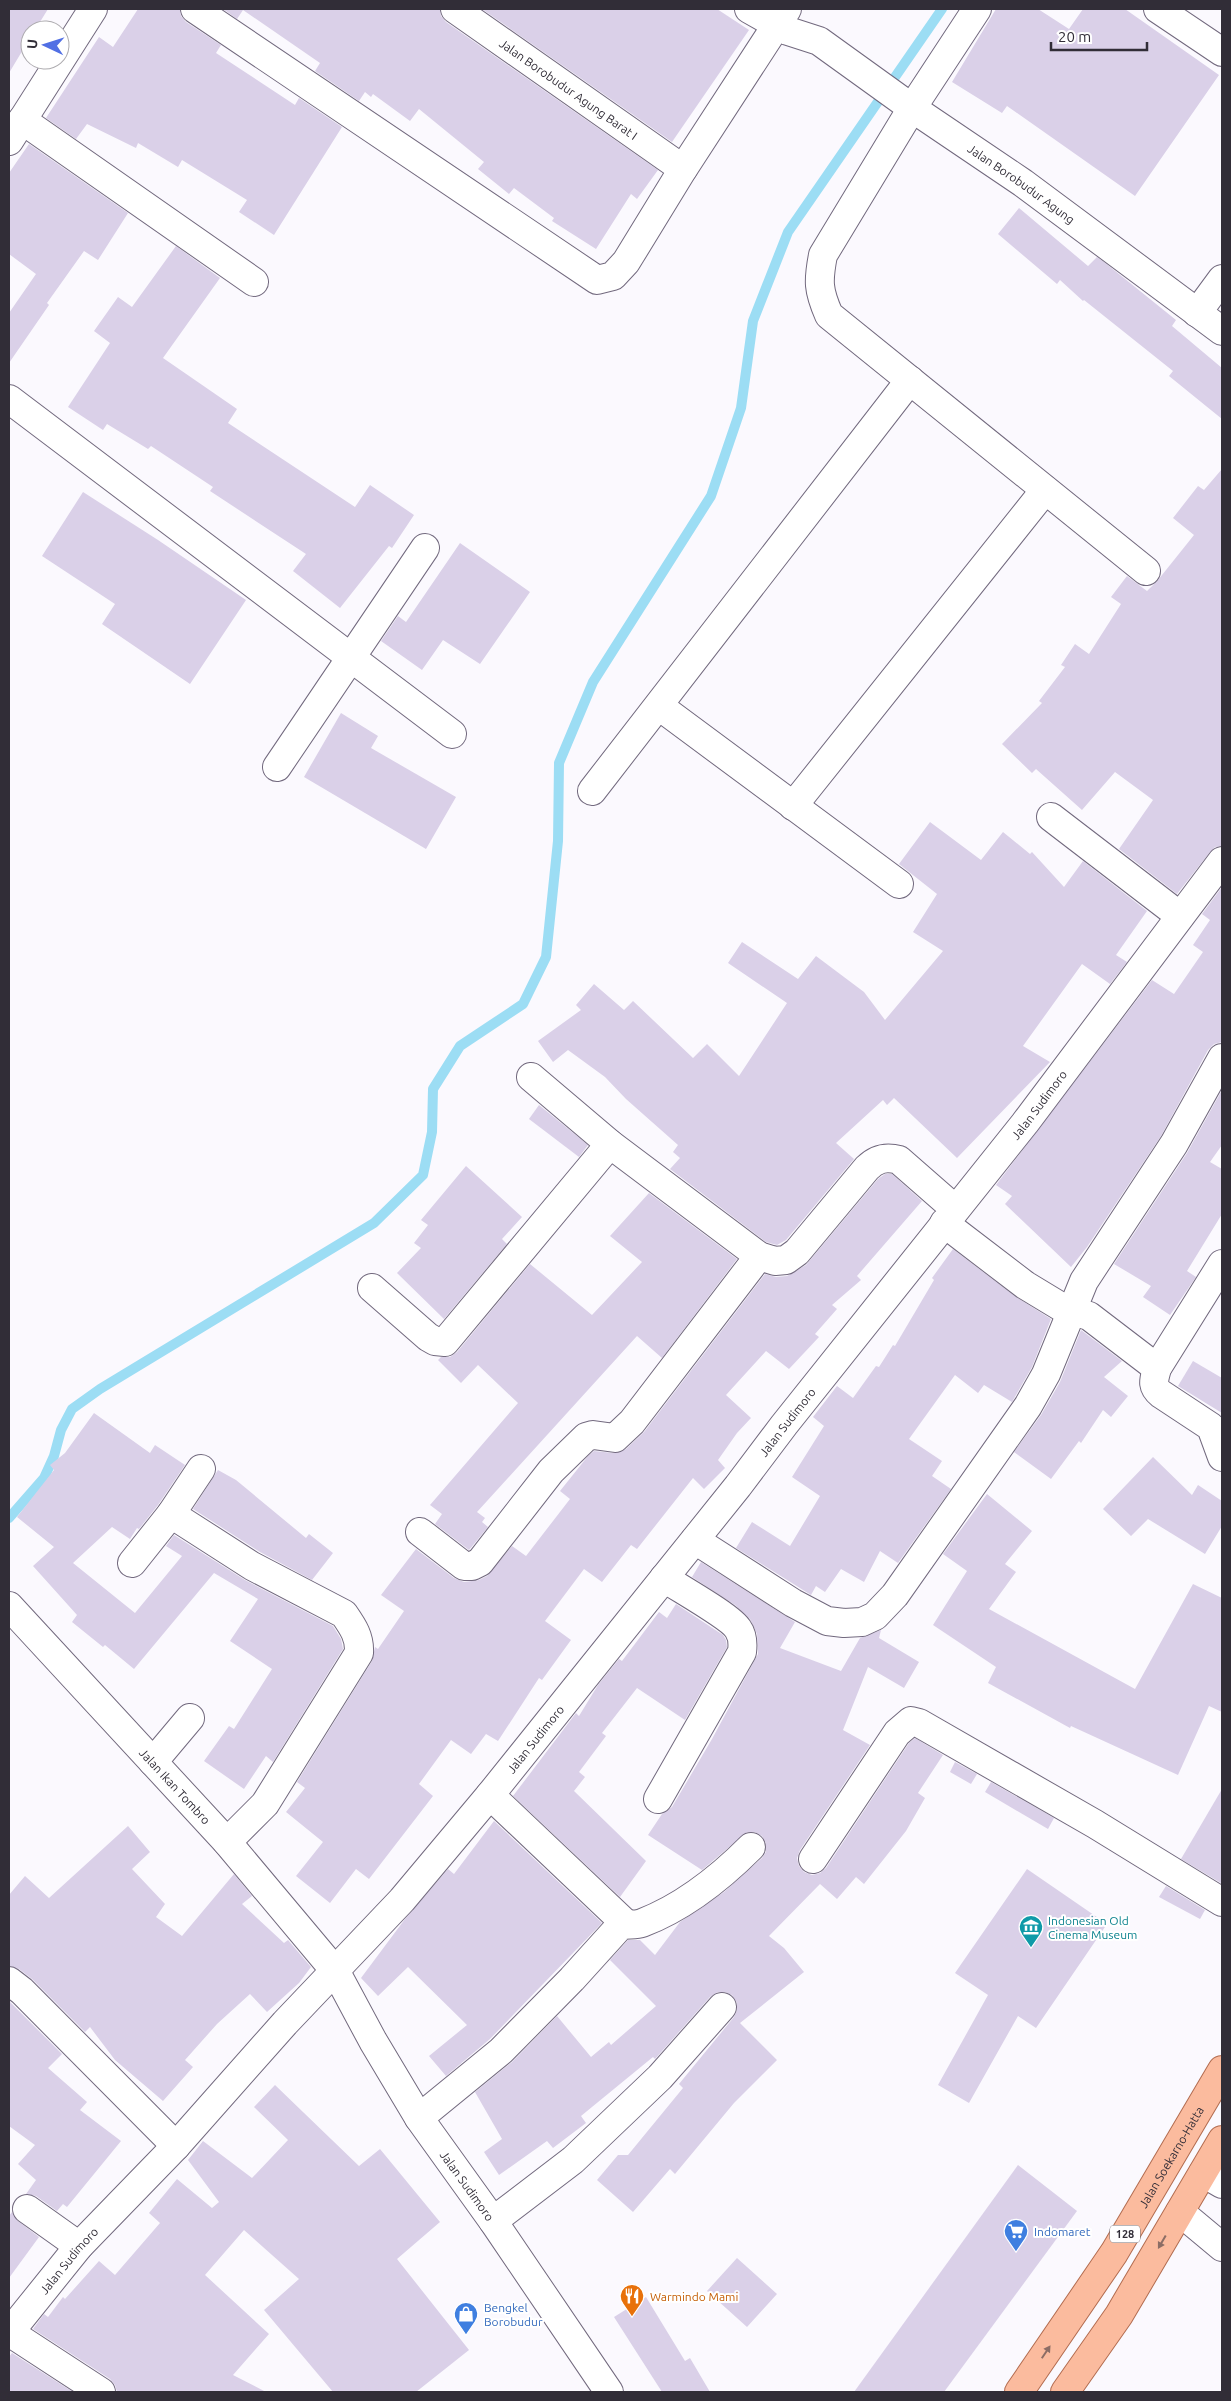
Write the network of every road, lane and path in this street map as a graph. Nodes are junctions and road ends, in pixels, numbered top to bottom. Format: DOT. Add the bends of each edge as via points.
graph roads {
  1 [pos="93,9"];
  2 [pos="195,9"];
  3 [pos="455,9"];
  4 [pos="749,9"];
  5 [pos="800,9"];
  6 [pos="976,9"];
  7 [pos="1168,11"];
  8 [pos="781,17"];
  9 [pos="818,41"];
  10 [pos="1222,52"];
  11 [pos="906,104"];
  12 [pos="15,131"];
  13 [pos="683,169"];
  14 [pos="1222,279"];
  15 [pos="254,282"];
  16 [pos="1197,313"];
  17 [pos="1222,331"];
  18 [pos="910,380"];
  19 [pos="9,399"];
  20 [pos="1046,490"];
  21 [pos="425,548"];
  22 [pos="1146,570"];
  23 [pos="350,658"];
  24 [pos="659,706"];
  25 [pos="452,734"];
  26 [pos="277,767"];
  27 [pos="592,791"];
  28 [pos="793,806"];
  29 [pos="1051,817"];
  30 [pos="1222,861"];
  31 [pos="899,884"];
  32 [pos="1180,916"];
  33 [pos="1222,1058"];
  34 [pos="531,1077"];
  35 [pos="610,1144"];
  36 [pos="950,1216"];
  37 [pos="759,1256"];
  38 [pos="1222,1264"];
  39 [pos="372,1288"];
  40 [pos="1073,1311"];
  41 [pos="1157,1368"];
  42 [pos="1222,1457"];
  43 [pos="201,1469"];
  44 [pos="171,1514"];
  45 [pos="420,1532"];
  46 [pos="694,1540"];
  47 [pos="132,1563"];
  48 [pos="664,1578"];
  49 [pos="9,1606"];
  50 [pos="190,1718"];
  51 [pos="153,1762"];
  52 [pos="490,1795"];
  53 [pos="658,1799"];
  54 [pos="228,1842"];
  55 [pos="751,1847"];
  56 [pos="813,1860"];
  57 [pos="1222,1902"];
  58 [pos="626,1924"];
  59 [pos="336,1972"];
  60 [pos="15,1986"];
  61 [pos="722,2007"];
  62 [pos="1222,2070"];
  63 [pos="419,2118"];
  64 [pos="1222,2140"];
  65 [pos="176,2146"];
  66 [pos="1213,2179"];
  67 [pos="27,2209"];
  68 [pos="1180,2212"];
  69 [pos="493,2221"];
  70 [pos="79,2246"];
  71 [pos="1222,2247"];
  72 [pos="9,2332"];
  73 [pos="101,2392"];
  74 [pos="609,2392"];
  75 [pos="1019,2392"];
  76 [pos="1065,2392"];
  1 -- 12 [label="street"];
  2 -- 13 [label="street" via="593,279 608,278 618,272"];
  3 -- 13 [label="street, Jalan Borobudur Agung Barat I"];
  4 -- 8 [label="street, Jalan Borobudur Agung"];
  5 -- 9 [label="street, Jalan Borobudur Agung"];
  6 -- 11 [label="street"];
  7 -- 10 [label="street"];
  8 -- 9 [label="street, Jalan Borobudur Agung"];
  8 -- 13 [label="street"];
  9 -- 11 [label="street, Jalan Borobudur Agung"];
  11 -- 16 [label="street, Jalan Borobudur Agung" via="1023,183"];
  11 -- 18 [label="street" via="823,255 819,276 820,296 829,315"];
  12 -- 15 [label="street"];
  14 -- 16 [label="street"];
  16 -- 17 [label="street, Jalan Borobudur Agung"];
  18 -- 20 [label="street"];
  18 -- 24 [label="street"];
  19 -- 23 [label="street"];
  20 -- 22 [label="street"];
  20 -- 28 [label="street"];
  21 -- 23 [label="street"];
  23 -- 25 [label="street"];
  23 -- 26 [label="street"];
  24 -- 27 [label="street"];
  24 -- 28 [label="street"];
  28 -- 31 [label="street"];
  29 -- 32 [label="street"];
  30 -- 32 [label="street, Jalan Sudimoro"];
  32 -- 36 [label="street, Jalan Sudimoro" via="1025,1123"];
  33 -- 40 [label="street" via="1174,1144 1094,1263"];
  34 -- 35 [label="street"];
  35 -- 37 [label="street"];
  35 -- 39 [label="street" via="445,1342 428,1337"];
  36 -- 37 [label="street" via="899,1160 890,1157 867,1168 790,1258 780,1262"];
  36 -- 40 [label="street" via="1025,1285"];
  36 -- 46 [label="street, Jalan Sudimoro"];
  37 -- 45 [label="street" via="632,1422 615,1438 586,1437 550,1471 480,1562 464,1566"];
  38 -- 41 [label="street"];
  40 -- 41 [label="street" via="1089,1316"];
  40 -- 46 [label="street" via="1046,1374 1028,1406 895,1595 875,1616 862,1622 827,1621"];
  41 -- 42 [label="street" via="1153,1382 1155,1389 1211,1427"];
  43 -- 44 [label="street"];
  44 -- 47 [label="street"];
  44 -- 54 [label="street" via="252,1566 344,1614 358,1640 359,1653 265,1804"];
  46 -- 48 [label="street, Jalan Sudimoro"];
  48 -- 52 [label="street, Jalan Sudimoro"];
  48 -- 53 [label="street" via="733,1623 743,1643 742,1652"];
  49 -- 51 [label="street, Jalan Ikan Tombro"];
  50 -- 51 [label="street"];
  51 -- 54 [label="street, Jalan Ikan Tombro"];
  52 -- 58 [label="street"];
  52 -- 59 [label="street, Jalan Sudimoro" via="402,1900"];
  54 -- 59 [label="street, Jalan Ikan Tombro"];
  55 -- 58 [label="street" via="722,1876 686,1900 640,1924"];
  56 -- 57 [label="street" via="897,1733 911,1721 929,1728 1095,1824"];
  58 -- 63 [label="street" via="620,1926 502,2051"];
  59 -- 63 [label="street, Jalan Sudimoro"];
  59 -- 65 [label="street, Jalan Sudimoro"];
  60 -- 65 [label="street"];
  61 -- 69 [label="street" via="660,2077 572,2160"];
  75 -- 62 [label="main road, Jalan Soekarno-Hatta / 128, one-way" via="1114,2253"];
  63 -- 69 [label="street, Jalan Sudimoro"];
  64 -- 66 [label="main road"];
  65 -- 70 [label="street, Jalan Sudimoro"];
  66 -- 68 [label="main road"];
  67 -- 70 [label="street"];
  68 -- 71 [label="street"];
  68 -- 76 [label="main road, one-way" via="1119,2315"];
  69 -- 74 [label="street, Jalan Sudimoro"];
  70 -- 72 [label="street, Jalan Sudimoro"];
  72 -- 73 [label="street"];
}
